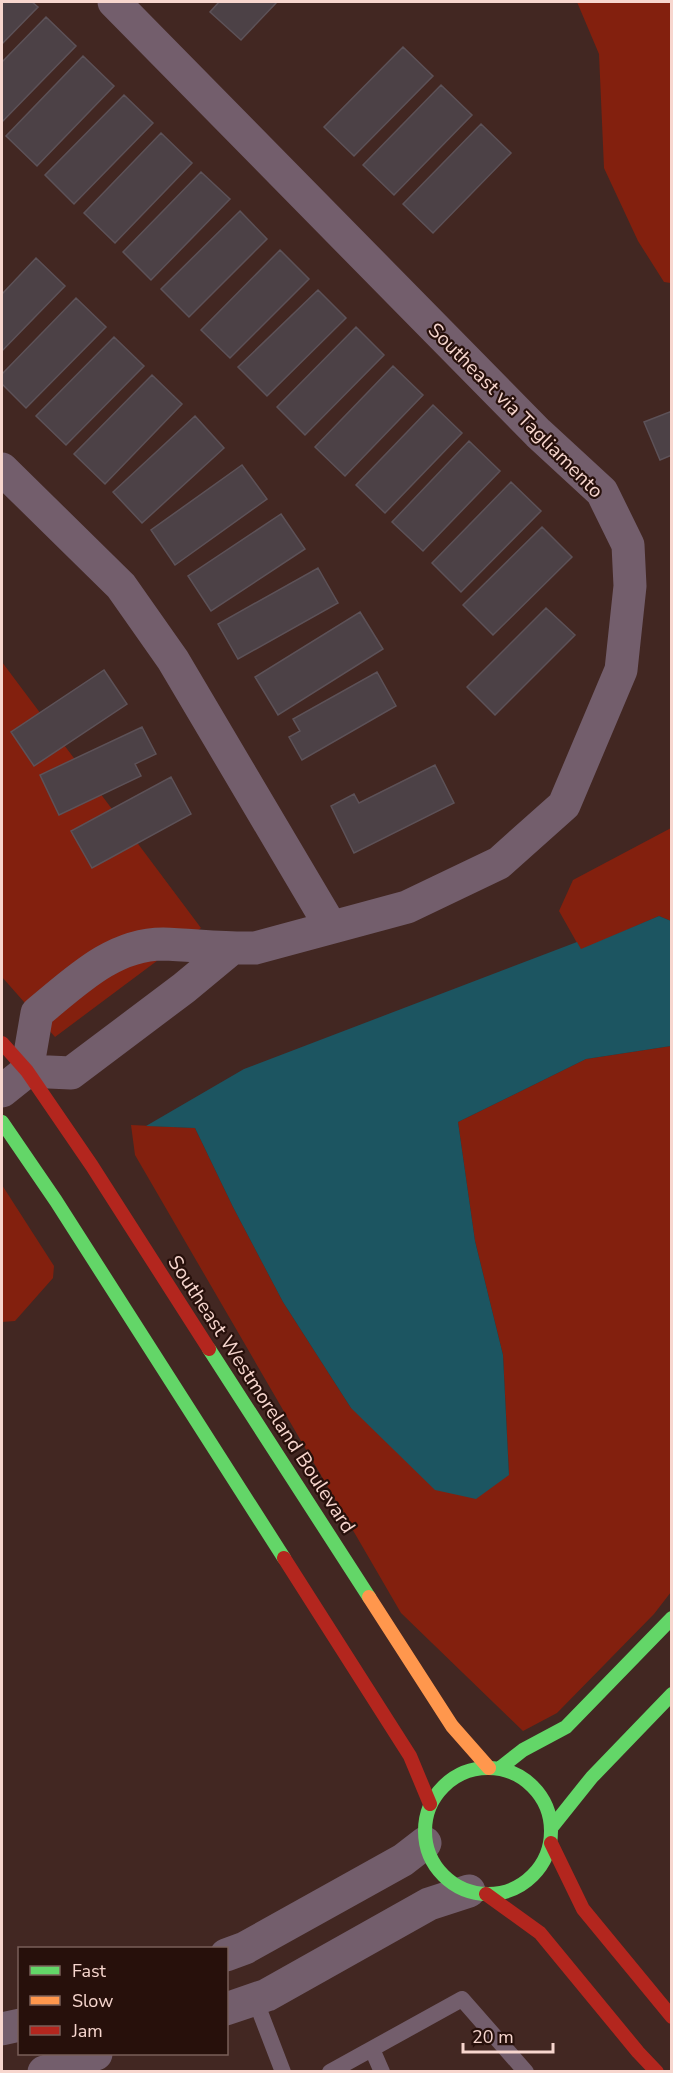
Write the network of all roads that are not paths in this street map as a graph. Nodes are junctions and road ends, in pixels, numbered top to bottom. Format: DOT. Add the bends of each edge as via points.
graph roads {
  1 [pos="114,2"];
  2 [pos="2,469"];
  3 [pos="331,927"];
  4 [pos="231,949"];
  5 [pos="2,1043"];
  6 [pos="27,1071"];
  7 [pos="2,1091"];
  8 [pos="2,1122"];
  9 [pos="672,1618"];
  10 [pos="672,1694"];
  11 [pos="495,1768"];
  12 [pos="430,1804"];
  13 [pos="552,1827"];
  14 [pos="425,1843"];
  15 [pos="551,1843"];
  16 [pos="477,1893"];
  17 [pos="230,1954"];
  18 [pos="241,2004"];
  19 [pos="672,2017"];
  20 [pos="18,2025"];
  21 [pos="2,2029"];
  22 [pos="372,2049"];
  23 [pos="93,2055"];
  24 [pos="44,2072"];
  25 [pos="283,2072"];
  26 [pos="330,2072"];
  27 [pos="382,2072"];
  28 [pos="526,2072"];
  29 [pos="657,2072"];
  1 -- 3 [label="street, Southeast via Tagliamento" via="538,433 602,492 628,545 630,586 621,670 564,805 499,863 407,907"];
  2 -- 3 [label="street" via="121,586 173,660"];
  3 -- 4 [label="street, Southeast via Tagliamento" via="255,948"];
  4 -- 6 [label="street" via="71,1073"];
  4 -- 6 [label="street, Southeast via Tagliamento" via="161,944 113,955 37,1013"];
  5 -- 6 [label="street, Southeast Westmoreland Boulevard"];
  6 -- 7 [label="street"];
  6 -- 11 [label="street, Southeast Westmoreland Boulevard" via="452,1725"];
  8 -- 12 [label="street" via="410,1755"];
  9 -- 11 [label="street" via="566,1727"];
  10 -- 13 [label="street" via="592,1777"];
  11 -- 12 [label="street" via="463,1772 447,1782"];
  11 -- 13 [label="street" via="519,1775 533,1785 543,1798"];
  12 -- 14 [label="street" via="424,1826"];
  13 -- 15 [label="street"];
  14 -- 16 [label="street" via="442,1875"];
  14 -- 17 [label="street" via="403,1860"];
  15 -- 16 [label="street" via="528,1881 501,1893"];
  15 -- 19 [label="street" via="583,1909"];
  16 -- 18 [label="street" via="429,1904 267,1995"];
  16 -- 29 [label="street" via="540,1933"];
  17 -- 18 [label="street"];
  18 -- 25 [label="lane"];
  20 -- 21 [label="street"];
  22 -- 26 [label="lane"];
  22 -- 27 [label="lane"];
  22 -- 28 [label="lane" via="462,1999"];
  23 -- 24 [label="street"];
}
